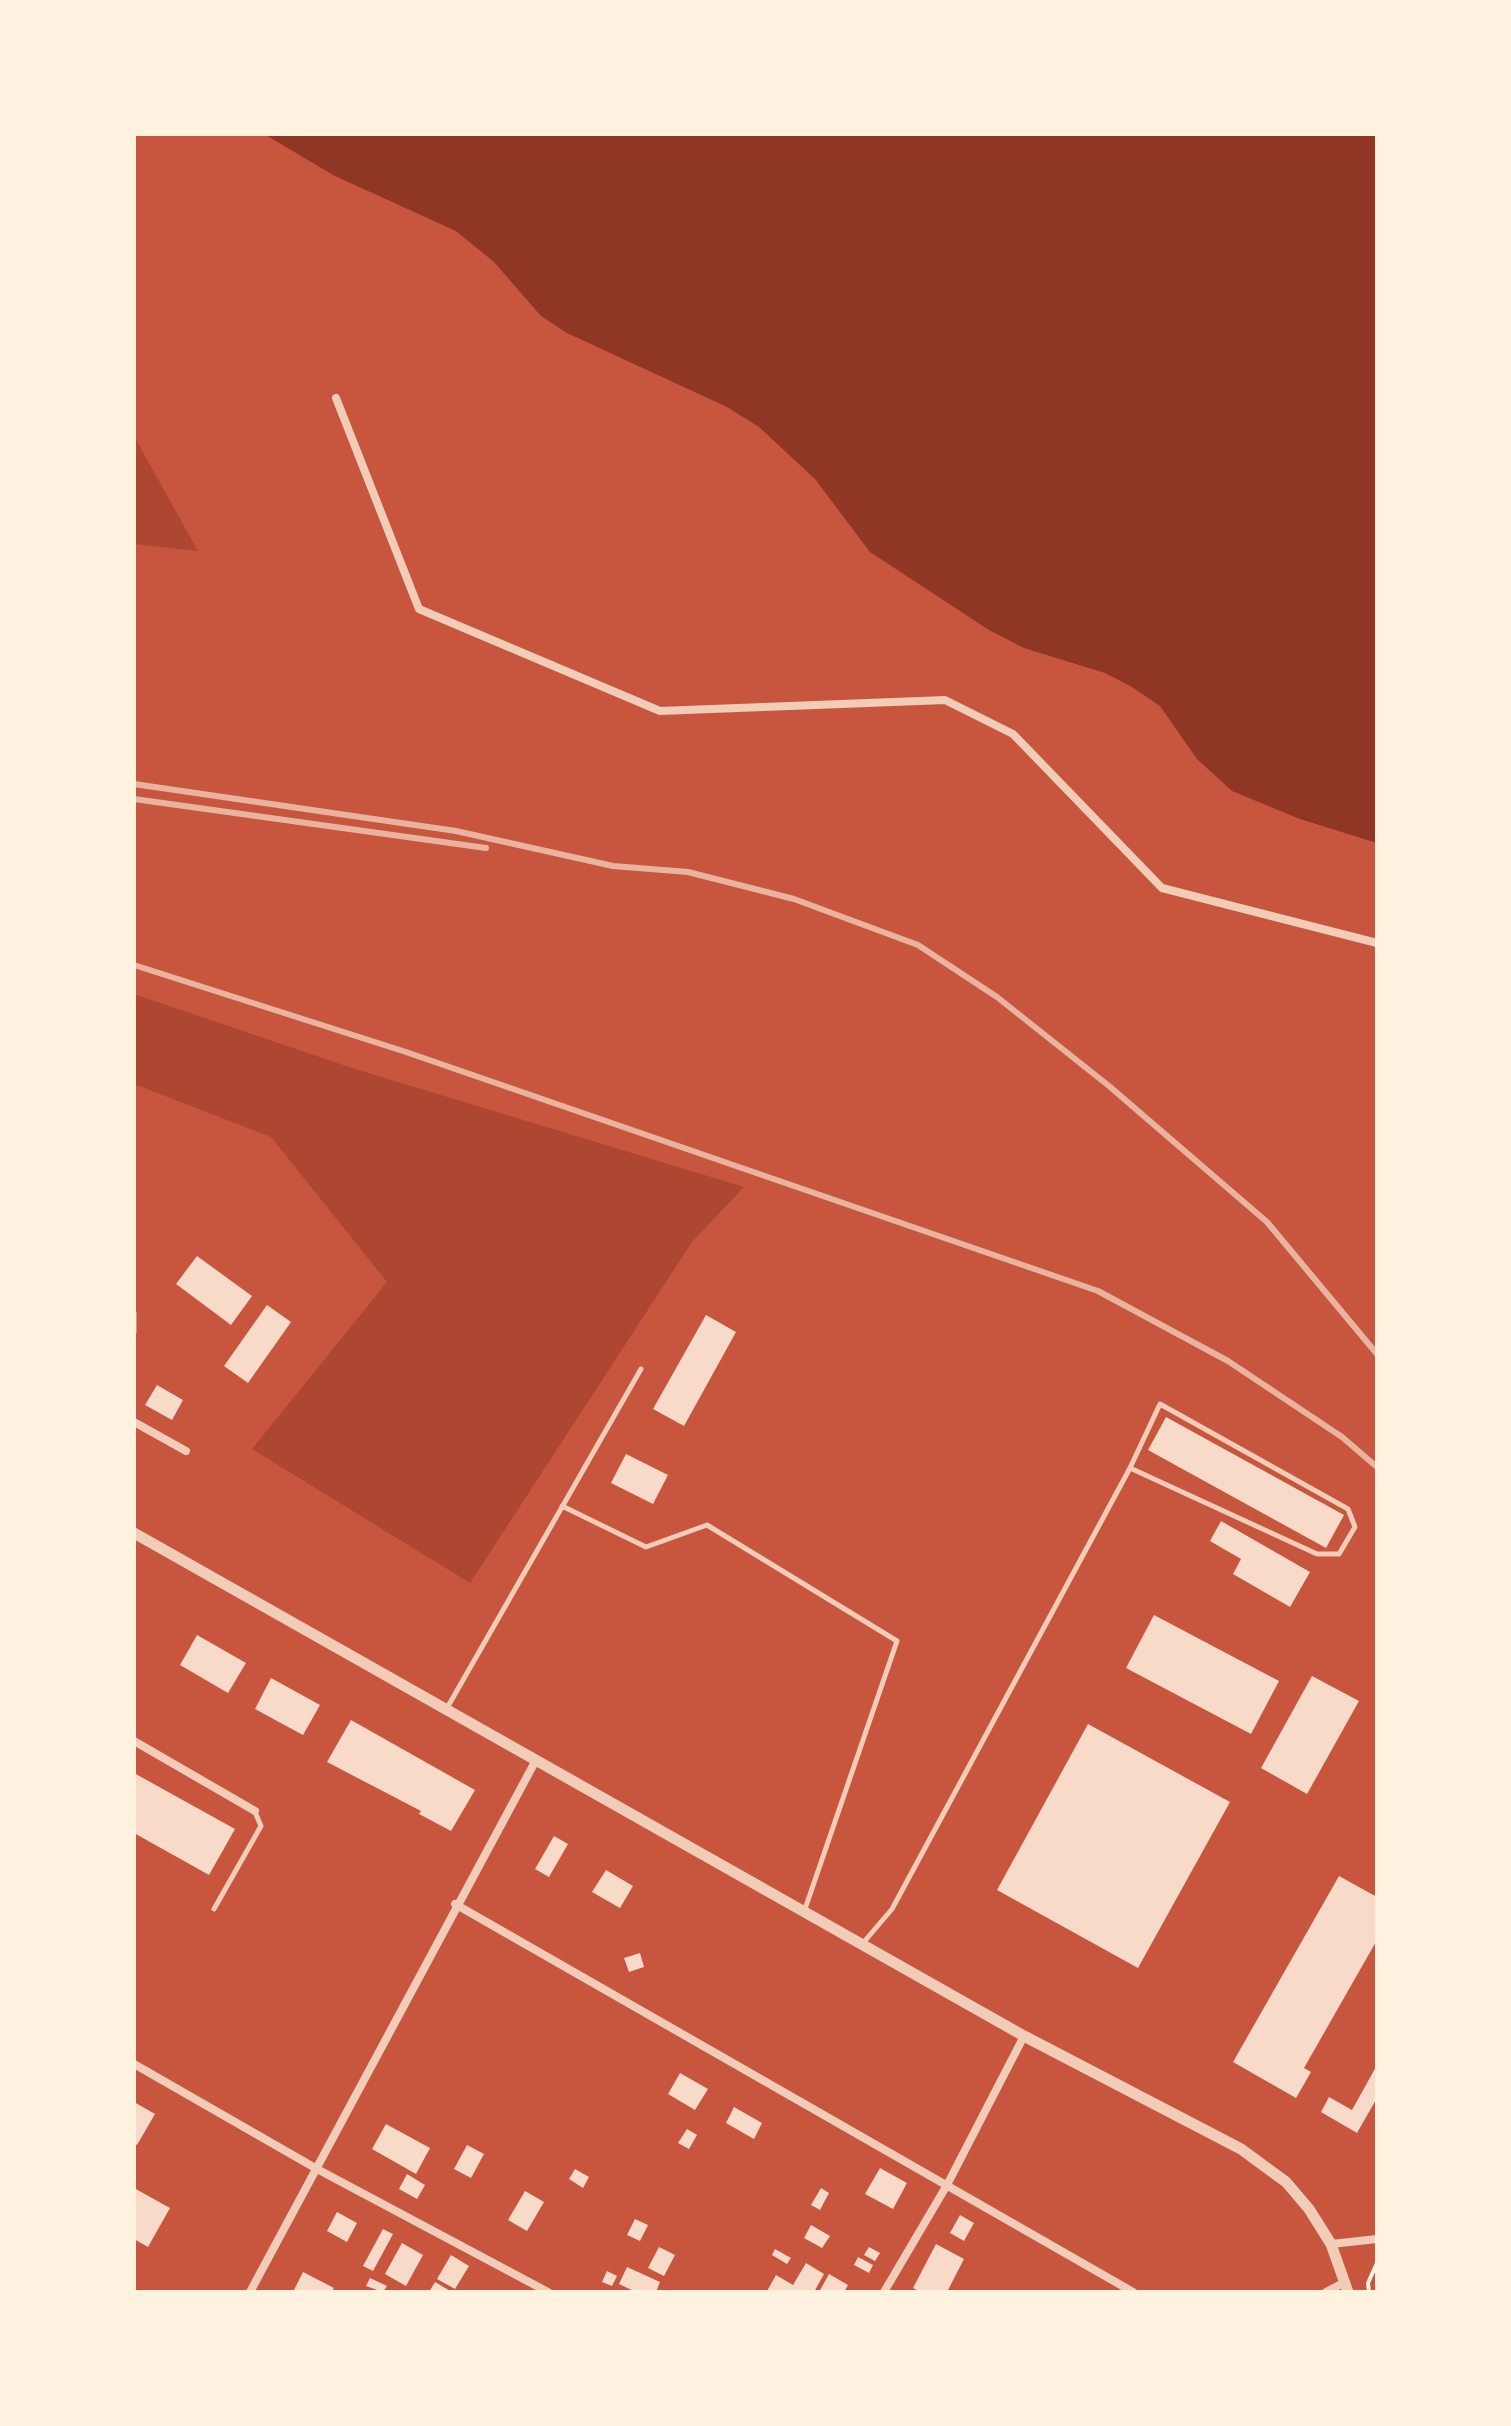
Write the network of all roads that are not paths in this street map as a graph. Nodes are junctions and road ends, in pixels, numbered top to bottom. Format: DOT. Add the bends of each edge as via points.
graph roads {
  1 [pos="336,398"];
  2 [pos="1377,943"];
  3 [pos="134,1313"];
  4 [pos="134,1332"];
  5 [pos="641,1369"];
  6 [pos="134,1422"];
  7 [pos="186,1451"];
  8 [pos="1130,1468"];
  9 [pos="562,1506"];
  10 [pos="134,1533"];
  11 [pos="446,1709"];
  12 [pos="134,1741"];
  13 [pos="536,1760"];
  14 [pos="255,1811"];
  15 [pos="455,1904"];
  16 [pos="214,1909"];
  17 [pos="805,1909"];
  18 [pos="863,1943"];
  19 [pos="1024,2036"];
  20 [pos="134,2064"];
  21 [pos="317,2169"];
  22 [pos="947,2185"];
  23 [pos="1377,2239"];
  24 [pos="1331,2244"];
  25 [pos="1344,2289"];
  26 [pos="250,2292"];
  27 [pos="548,2292"];
  28 [pos="884,2292"];
  29 [pos="1133,2292"];
  30 [pos="1326,2292"];
  1 -- 2 [label="street" via="419,609 660,711 945,700 1013,734 1162,888"];
  3 -- 4 [label="lane"];
  5 -- 9 [label="lane"];
  6 -- 7 [label="street"];
  8 -- 8 [label="lane" via="1317,1554 1339,1554 1355,1527 1348,1509 1160,1404"];
  8 -- 18 [label="lane" via="892,1909"];
  9 -- 11 [label="lane"];
  9 -- 17 [label="lane" via="646,1547 707,1525 897,1641"];
  10 -- 11 [label="street"];
  11 -- 13 [label="street"];
  12 -- 14 [label="street"];
  13 -- 15 [label="street"];
  13 -- 17 [label="street"];
  14 -- 16 [label="lane" via="261,1826"];
  15 -- 21 [label="street"];
  15 -- 22 [label="street"];
  17 -- 18 [label="street"];
  18 -- 19 [label="street"];
  19 -- 22 [label="street"];
  19 -- 24 [label="street" via="1241,2149 1286,2182"];
  20 -- 21 [label="street"];
  21 -- 26 [label="street"];
  21 -- 27 [label="street"];
  22 -- 28 [label="street"];
  22 -- 29 [label="street"];
  23 -- 24 [label="street"];
  24 -- 25 [label="street"];
  25 -- 30 [label="street"];
}
